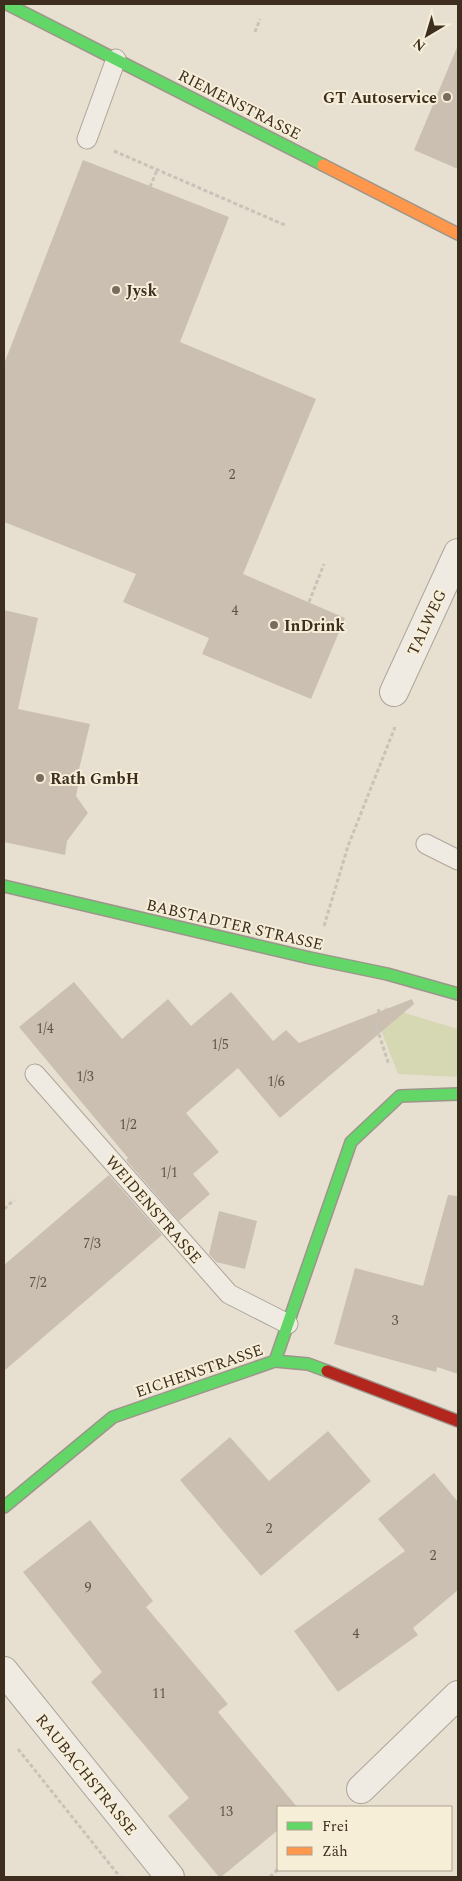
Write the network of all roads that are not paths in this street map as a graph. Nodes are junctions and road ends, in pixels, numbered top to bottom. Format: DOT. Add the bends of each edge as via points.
graph roads {
  1 [pos="7,4"];
  2 [pos="116,59"];
  3 [pos="87,139"];
  4 [pos="458,234"];
  5 [pos="458,553"];
  6 [pos="394,692"];
  7 [pos="426,844"];
  8 [pos="458,860"];
  9 [pos="4,886"];
  10 [pos="458,994"];
  11 [pos="36,1074"];
  12 [pos="458,1094"];
  13 [pos="288,1324"];
  14 [pos="275,1361"];
  15 [pos="458,1421"];
  16 [pos="4,1507"];
  17 [pos="4,1671"];
  18 [pos="458,1695"];
  19 [pos="361,1789"];
  20 [pos="170,1877"];
  1 -- 2 [label="street, RIEMENSTRASSE"];
  2 -- 3 [label="lane"];
  2 -- 4 [label="street, RIEMENSTRASSE"];
  5 -- 6 [label="street, TALWEG"];
  7 -- 8 [label="lane"];
  9 -- 10 [label="street, BABSTADTER STRASSE" via="387,974"];
  11 -- 13 [label="lane, WEIDENSTRASSE" via="229,1294"];
  12 -- 13 [label="street" via="400,1096 351,1142"];
  13 -- 14 [label="street"];
  14 -- 15 [label="street, EICHENSTRASSE" via="308,1364"];
  14 -- 16 [label="street, EICHENSTRASSE" via="113,1417"];
  17 -- 20 [label="street, RAUBACHSTRASSE"];
  18 -- 19 [label="street"];
}
